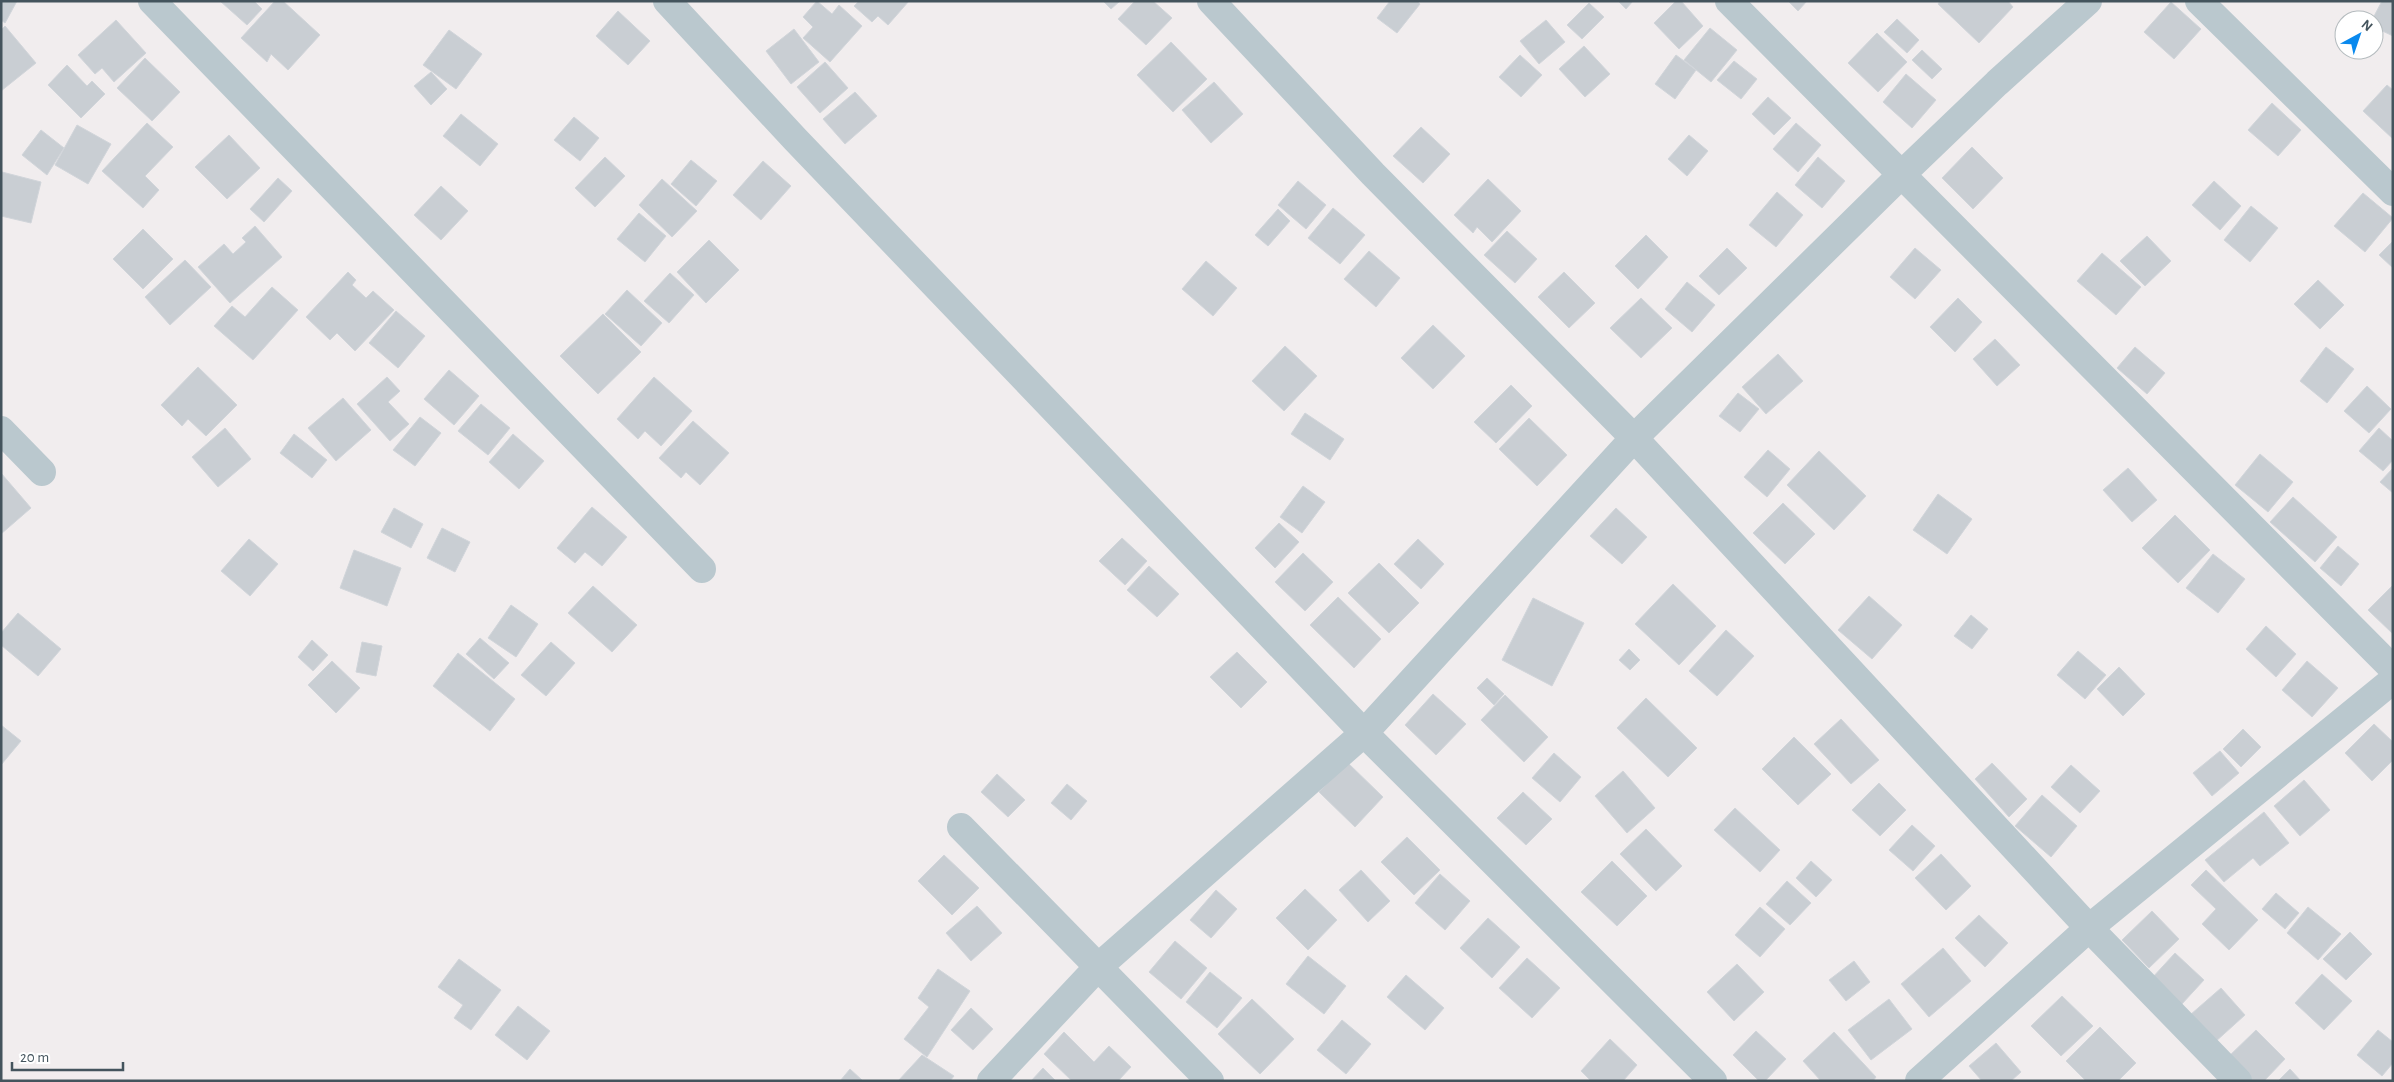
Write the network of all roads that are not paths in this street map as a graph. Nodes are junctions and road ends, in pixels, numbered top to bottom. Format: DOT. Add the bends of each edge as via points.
graph roads {
  1 [pos="152,1"];
  2 [pos="667,1"];
  3 [pos="1211,1"];
  4 [pos="1730,1"];
  5 [pos="2088,1"];
  6 [pos="2198,1"];
  7 [pos="1900,176"];
  8 [pos="2393,192"];
  9 [pos="1,430"];
  10 [pos="1634,438"];
  11 [pos="42,472"];
  12 [pos="702,569"];
  13 [pos="2393,669"];
  14 [pos="2393,680"];
  15 [pos="1364,733"];
  16 [pos="961,827"];
  17 [pos="2089,928"];
  18 [pos="1097,968"];
  19 [pos="991,1081"];
  20 [pos="1210,1081"];
  21 [pos="1713,1081"];
  22 [pos="1919,1081"];
  23 [pos="2238,1081"];
  1 -- 12 [label="street"];
  2 -- 15 [label="street"];
  3 -- 10 [label="street" via="1373,174"];
  4 -- 7 [label="street"];
  5 -- 7 [label="street"];
  6 -- 8 [label="street"];
  7 -- 10 [label="street"];
  7 -- 13 [label="street"];
  9 -- 11 [label="street"];
  10 -- 15 [label="street"];
  10 -- 17 [label="street"];
  14 -- 17 [label="street"];
  15 -- 18 [label="street"];
  15 -- 21 [label="street"];
  16 -- 18 [label="street"];
  17 -- 22 [label="street"];
  17 -- 23 [label="street"];
  18 -- 19 [label="street"];
  18 -- 20 [label="street"];
}
